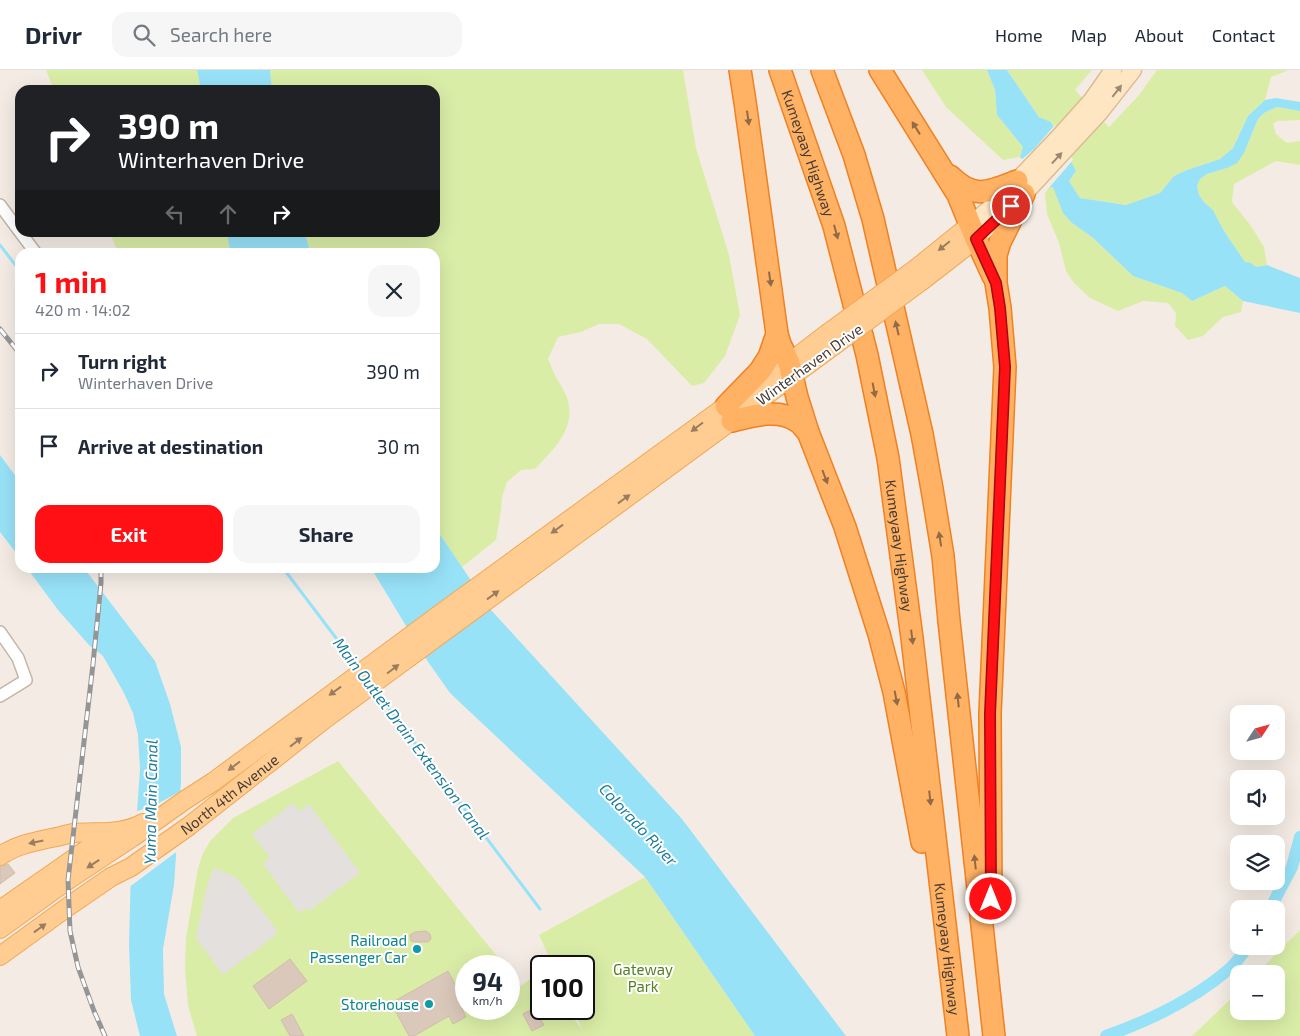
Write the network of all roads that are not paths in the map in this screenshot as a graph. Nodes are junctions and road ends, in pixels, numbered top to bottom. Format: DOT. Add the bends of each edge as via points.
graph roads {
  1 [pos="740,70"];
  2 [pos="780,70"];
  3 [pos="822,70"];
  4 [pos="880,70"];
  5 [pos="1113,70"];
  6 [pos="1133,70"];
  7 [pos="1096,106"];
  8 [pos="942,169"];
  9 [pos="1021,187"];
  10 [pos="0,205"];
  11 [pos="15,225"];
  12 [pos="973,232"];
  13 [pos="24,237"];
  14 [pos="32,248"];
  15 [pos="996,283"];
  16 [pos="777,334"];
  17 [pos="791,369"];
  18 [pos="729,413"];
  19 [pos="808,432"];
  20 [pos="449,617"];
  21 [pos="0,632"];
  22 [pos="0,696"];
  23 [pos="320,712"];
  24 [pos="113,832"];
  25 [pos="135,832"];
  26 [pos="0,856"];
  27 [pos="0,910"];
  28 [pos="0,929"];
  29 [pos="0,956"];
  30 [pos="954,1014"];
  31 [pos="992,1014"];
  32 [pos="958,1036"];
  33 [pos="994,1036"];
  1 -- 16 [label="highway, one-way"];
  2 -- 30 [label="highway, Kumeyaay Highway, one-way" via="834,226 867,355 888,458 912,638"];
  31 -- 3 [label="highway, one-way" via="943,556 932,489 873,218 854,155"];
  8 -- 4 [label="highway, one-way"];
  5 -- 7 [label="main road, Winterhaven Drive"];
  7 -- 6 [label="main road, Winterhaven Drive, one-way"];
  7 -- 9 [label="main road, Winterhaven Drive"];
  8 -- 9 [label="highway" via="959,185 973,192"];
  8 -- 12 [label="highway" via="958,195"];
  9 -- 12 [label="main road, Winterhaven Drive" via="994,205"];
  9 -- 15 [label="highway" via="997,249"];
  10 -- 11 [label="street"];
  12 -- 15 [label="highway"];
  12 -- 17 [label="main road, Winterhaven Drive, bridge"];
  13 -- 14 [label="street"];
  15 -- 31 [label="highway" via="1005,375 990,714"];
  16 -- 17 [label="highway"];
  16 -- 18 [label="highway" via="769,357"];
  17 -- 18 [label="main road, Winterhaven Drive"];
  17 -- 19 [label="highway"];
  18 -- 19 [label="highway" via="782,415 799,422"];
  18 -- 20 [label="main road, Winterhaven Drive"];
  19 -- 30 [label="highway, one-way" via="845,527 894,692"];
  20 -- 23 [label="main road, North 4th Avenue"];
  21 -- 22 [label="street" via="18,658 26,680"];
  23 -- 25 [label="main road, North 4th Avenue, one-way"];
  29 -- 23 [label="main road, North 4th Avenue, one-way" via="189,826"];
  24 -- 25 [label="main road"];
  24 -- 26 [label="main road, one-way" via="73,834 24,844"];
  24 -- 27 [label="main road"];
  25 -- 28 [label="main road, North 4th Avenue, one-way"];
  30 -- 32 [label="highway, Kumeyaay Highway"];
  31 -- 33 [label="highway"];
}
